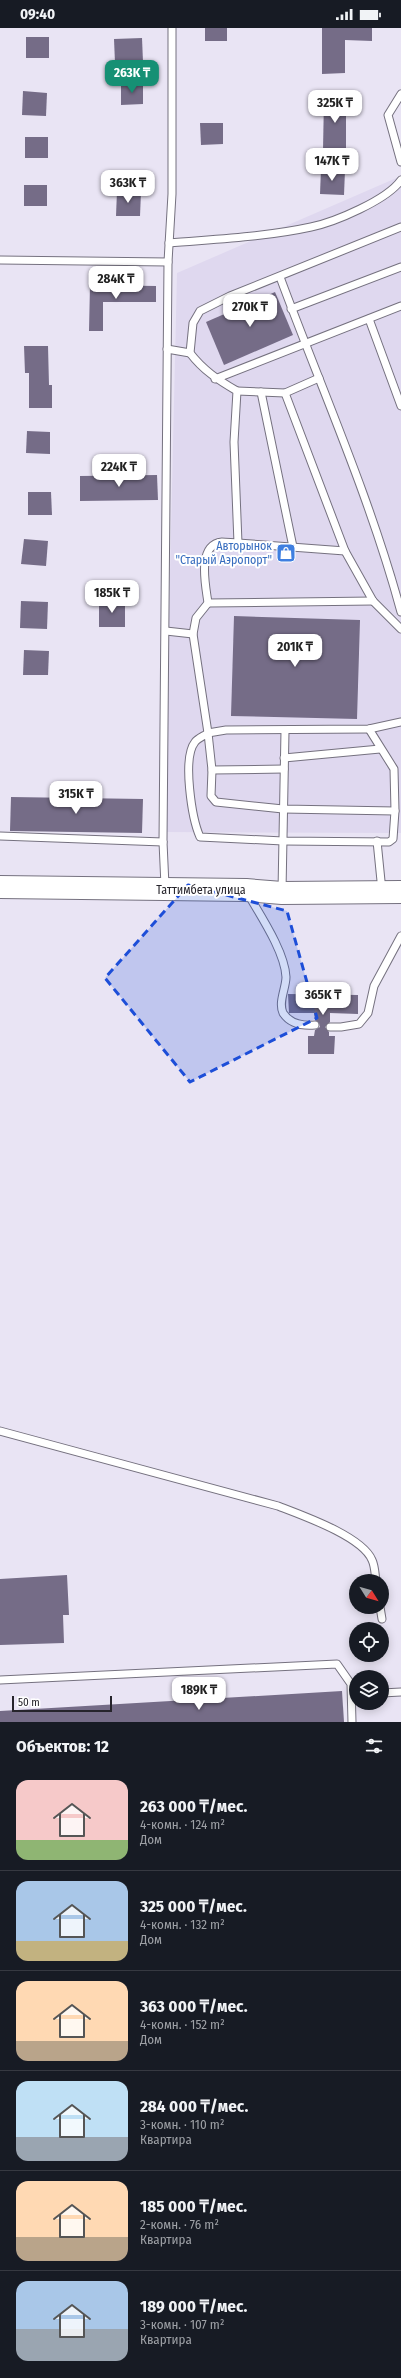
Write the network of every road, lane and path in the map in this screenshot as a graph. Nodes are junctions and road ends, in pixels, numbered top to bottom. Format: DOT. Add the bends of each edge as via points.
graph roads {
  1 [pos="172,28"];
  2 [pos="401,94"];
  3 [pos="401,162"];
  4 [pos="401,180"];
  5 [pos="401,226"];
  6 [pos="169,243"];
  7 [pos="0,260"];
  8 [pos="168,262"];
  9 [pos="401,267"];
  10 [pos="280,277"];
  11 [pos="401,306"];
  12 [pos="292,308"];
  13 [pos="369,319"];
  14 [pos="307,343"];
  15 [pos="167,349"];
  16 [pos="190,353"];
  17 [pos="319,378"];
  18 [pos="215,379"];
  19 [pos="238,391"];
  20 [pos="261,392"];
  21 [pos="285,392"];
  22 [pos="401,406"];
  23 [pos="238,543"];
  24 [pos="293,547"];
  25 [pos="345,551"];
  26 [pos="373,601"];
  27 [pos="208,603"];
  28 [pos="401,612"];
  29 [pos="401,629"];
  30 [pos="166,631"];
  31 [pos="193,634"];
  32 [pos="401,722"];
  33 [pos="369,730"];
  34 [pos="285,731"];
  35 [pos="208,733"];
  36 [pos="380,749"];
  37 [pos="284,758"];
  38 [pos="212,770"];
  39 [pos="284,770"];
  40 [pos="283,809"];
  41 [pos="395,811"];
  42 [pos="0,836"];
  43 [pos="283,841"];
  44 [pos="377,841"];
  45 [pos="163,842"];
  46 [pos="0,887"];
  47 [pos="165,890"];
  48 [pos="246,890"];
  49 [pos="392,892"];
  50 [pos="282,893"];
  51 [pos="401,936"];
  52 [pos="315,1025"];
  53 [pos="330,1027"];
  54 [pos="0,1431"];
  55 [pos="375,1574"];
  56 [pos="381,1614"];
  57 [pos="382,1619"];
  58 [pos="0,1680"];
  59 [pos="349,1680"];
  60 [pos="401,1692"];
  61 [pos="389,1693"];
  62 [pos="353,1710"];
  63 [pos="352,1722"];
  1 -- 6 [label="lane" via="172,194"];
  2 -- 3 [label="lane" via="388,115"];
  4 -- 6 [label="lane" via="394,189 371,204 312,227"];
  5 -- 10 [label="lane"];
  6 -- 8 [label="lane"];
  7 -- 8 [label="lane"];
  8 -- 15 [label="lane"];
  9 -- 12 [label="lane"];
  10 -- 12 [label="lane"];
  10 -- 16 [label="lane" via="230,296 200,311 193,323"];
  11 -- 13 [label="lane"];
  12 -- 14 [label="lane"];
  13 -- 14 [label="lane"];
  13 -- 22 [label="lane"];
  14 -- 17 [label="lane"];
  14 -- 18 [label="lane"];
  15 -- 16 [label="lane"];
  15 -- 30 [label="lane"];
  16 -- 18 [label="lane"];
  17 -- 21 [label="lane"];
  17 -- 28 [label="lane" via="384,549"];
  18 -- 19 [label="lane"];
  19 -- 20 [label="lane"];
  19 -- 23 [label="lane" via="234,442"];
  20 -- 21 [label="lane"];
  20 -- 24 [label="lane"];
  21 -- 25 [label="lane"];
  23 -- 24 [label="lane"];
  23 -- 27 [label="lane" via="220,542 210,549 205,558"];
  24 -- 25 [label="lane"];
  25 -- 26 [label="lane"];
  26 -- 27 [label="lane"];
  26 -- 29 [label="lane"];
  27 -- 31 [label="lane" via="196,618"];
  30 -- 31 [label="lane"];
  30 -- 45 [label="lane"];
  31 -- 35 [label="lane"];
  32 -- 33 [label="lane"];
  33 -- 34 [label="lane"];
  33 -- 36 [label="lane"];
  34 -- 35 [label="lane" via="226,730"];
  34 -- 37 [label="lane"];
  35 -- 38 [label="lane"];
  35 -- 43 [label="lane" via="195,742 189,755 194,824 200,837"];
  36 -- 37 [label="lane"];
  36 -- 41 [label="lane" via="394,769"];
  37 -- 39 [label="lane"];
  38 -- 39 [label="lane"];
  38 -- 40 [label="lane" via="212,801"];
  39 -- 40 [label="lane"];
  40 -- 41 [label="lane"];
  40 -- 43 [label="lane"];
  41 -- 44 [label="lane" via="392,839 389,842"];
  42 -- 45 [label="lane"];
  43 -- 44 [label="lane"];
  43 -- 50 [label="lane"];
  44 -- 49 [label="lane"];
  45 -- 47 [label="lane"];
  46 -- 47 [label="main road, Таттимбета улица"];
  47 -- 48 [label="main road, Таттимбета улица"];
  48 -- 50 [label="main road, Таттимбета улица"];
  48 -- 52 [label="lane" via="282,958 286,977 281,1007 284,1013 293,1023"];
  49 -- 50 [label="main road, Таттимбета улица"];
  51 -- 53 [label="lane" via="374,986 368,1013 360,1024"];
  54 -- 55 [label="lane" via="278,1506 322,1523 356,1543 372,1559"];
  56 -- 57 [label="lane"];
  58 -- 59 [label="lane" via="336,1664"];
  60 -- 61 [label="lane"];
  62 -- 63 [label="lane"];
}
